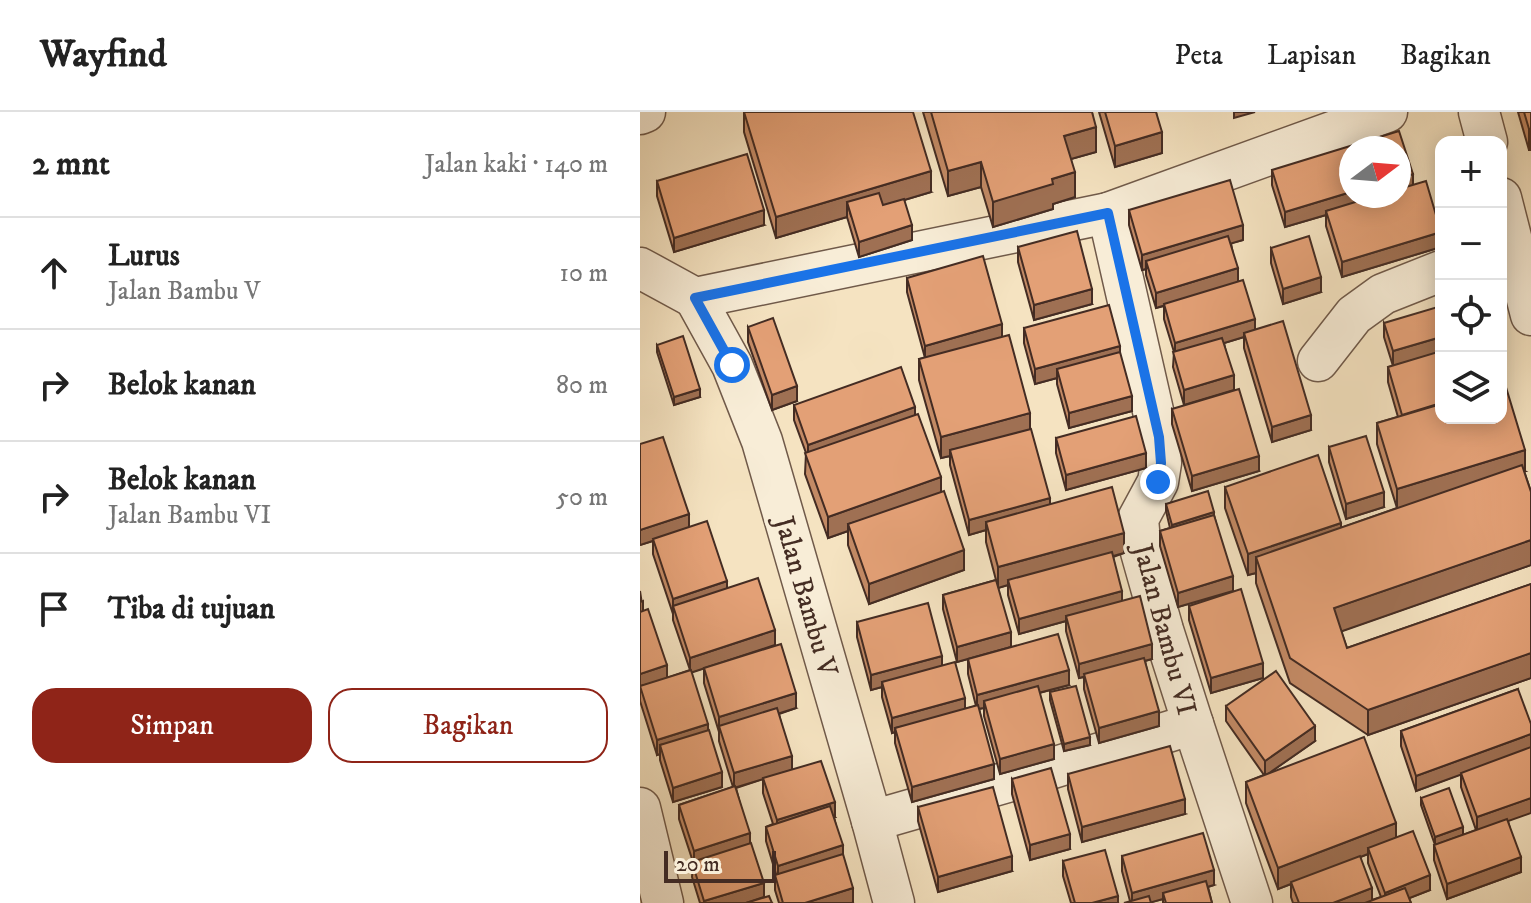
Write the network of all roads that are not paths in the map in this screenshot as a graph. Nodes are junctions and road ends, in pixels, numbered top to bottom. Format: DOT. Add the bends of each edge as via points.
graph roads {
  1 [pos="1387,112"];
  2 [pos="1479,112"];
  3 [pos="1485,136"];
  4 [pos="1108,213"];
  5 [pos="1507,244"];
  6 [pos="640,268"];
  7 [pos="1435,273"];
  8 [pos="695,298"];
  9 [pos="1531,315"];
  10 [pos="1318,361"];
  11 [pos="1193,724"];
  12 [pos="640,808"];
  13 [pos="872,821"];
  14 [pos="663,903"];
  15 [pos="894,903"];
  16 [pos="1252,903"];
  1 -- 4 [label="street"];
  2 -- 3 [label="street"];
  4 -- 8 [label="street"];
  4 -- 11 [label="street, Jalan Bambu VI" via="1160,450 1158,482 1138,519 1141,552"];
  5 -- 9 [label="street"];
  6 -- 8 [label="street"];
  7 -- 10 [label="street" via="1383,294 1354,315"];
  8 -- 13 [label="street, Jalan Bambu V" via="732,365 762,441"];
  11 -- 13 [label="street"];
  11 -- 16 [label="street, Jalan Bambu VI"];
  12 -- 14 [label="street"];
  13 -- 15 [label="street, Jalan Bambu V"];
}
